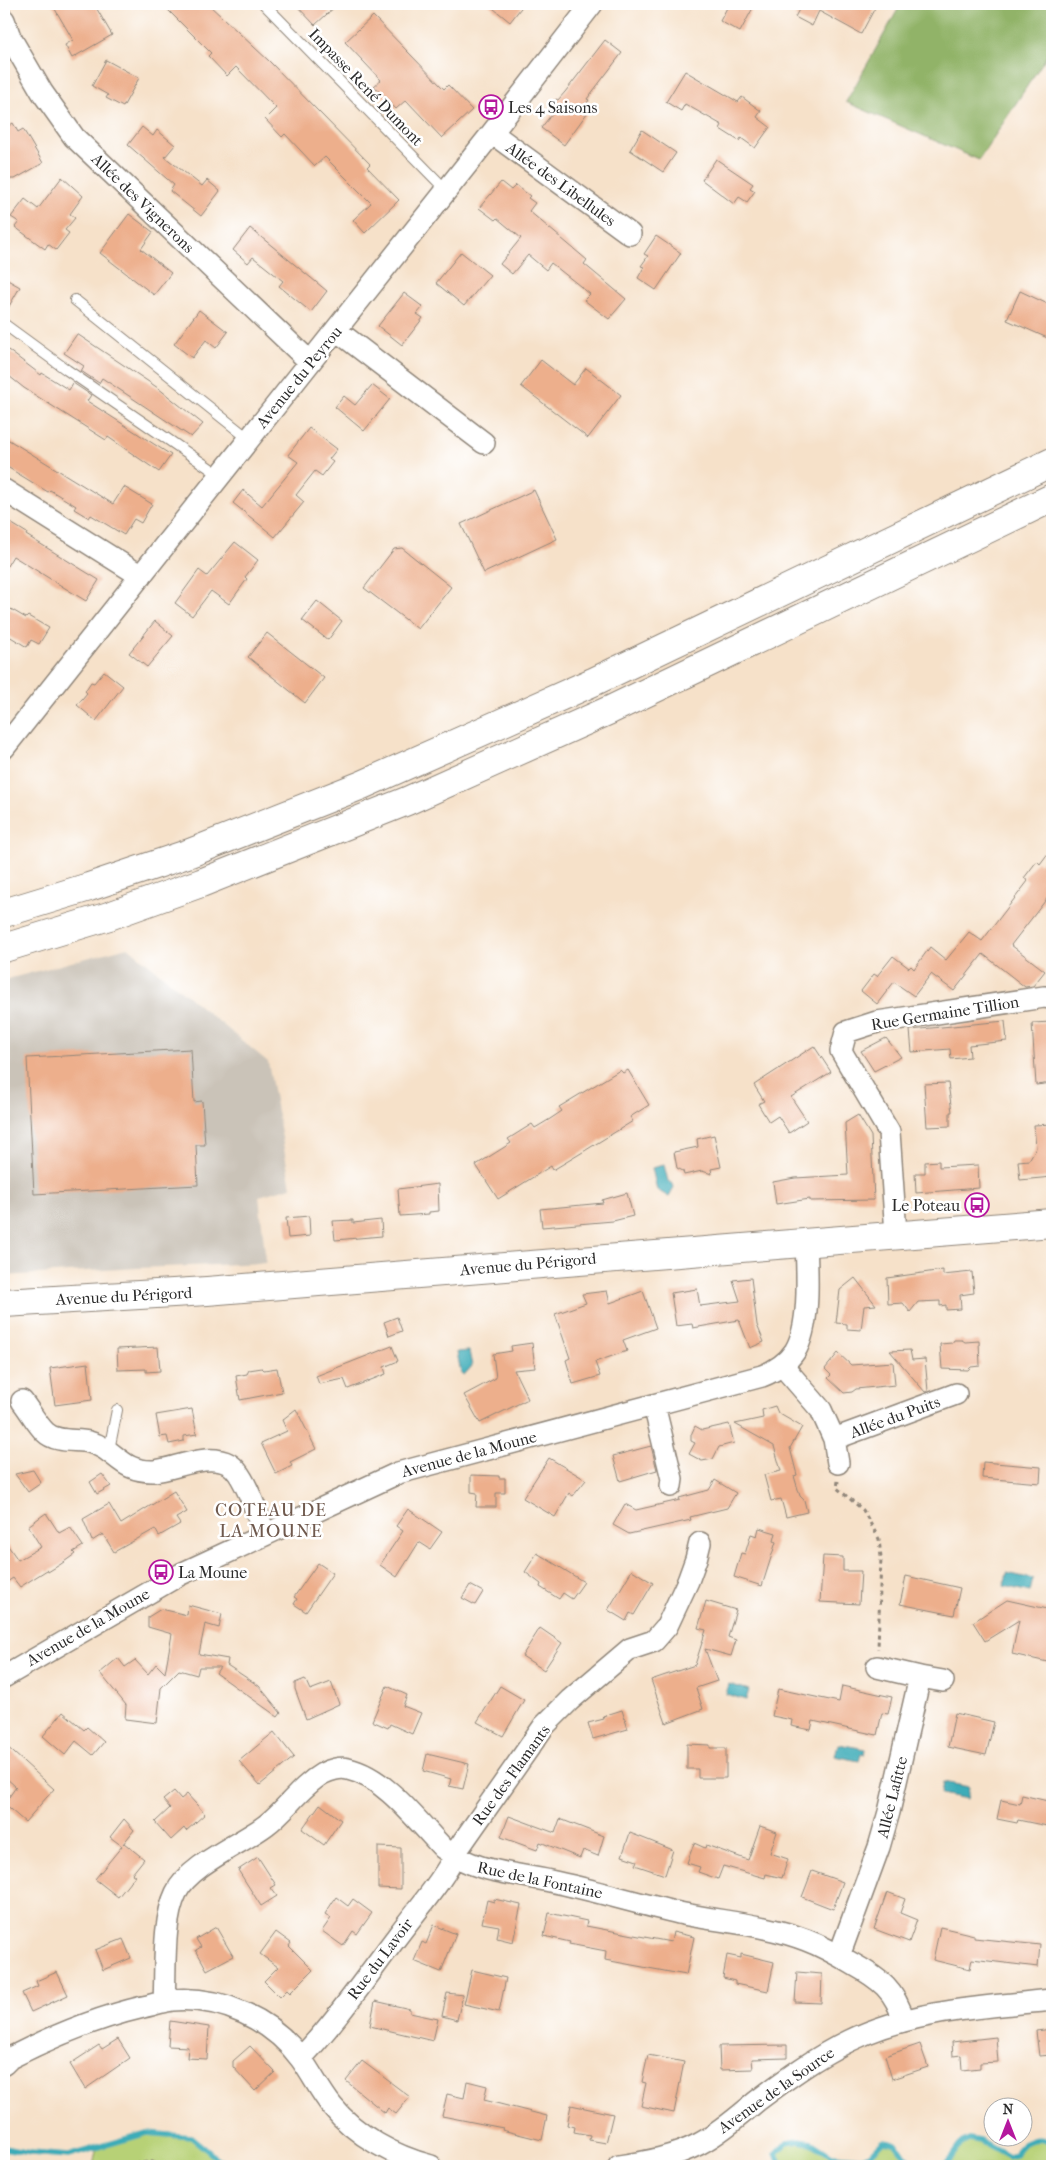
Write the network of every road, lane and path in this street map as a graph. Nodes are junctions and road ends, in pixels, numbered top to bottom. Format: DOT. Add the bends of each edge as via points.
graph roads {
  1 [pos="264,4"];
  2 [pos="592,4"];
  3 [pos="4,20"];
  4 [pos="492,134"];
  5 [pos="447,191"];
  6 [pos="630,234"];
  7 [pos="75,300"];
  8 [pos="4,324"];
  9 [pos="336,330"];
  10 [pos="310,362"];
  11 [pos="249,439"];
  12 [pos="484,443"];
  13 [pos="1052,462"];
  14 [pos="220,476"];
  15 [pos="4,490"];
  16 [pos="1052,498"];
  17 [pos="141,576"];
  18 [pos="4,748"];
  19 [pos="4,913"];
  20 [pos="4,948"];
  21 [pos="1052,998"];
  22 [pos="1052,1223"];
  23 [pos="896,1234"];
  24 [pos="806,1241"];
  25 [pos="4,1303"];
  26 [pos="782,1365"];
  27 [pos="956,1394"];
  28 [pos="22,1401"];
  29 [pos="654,1405"];
  30 [pos="118,1410"];
  31 [pos="834,1439"];
  32 [pos="109,1450"];
  33 [pos="838,1463"];
  34 [pos="671,1486"];
  35 [pos="266,1535"];
  36 [pos="700,1542"];
  37 [pos="877,1667"];
  38 [pos="4,1677"];
  39 [pos="920,1677"];
  40 [pos="943,1681"];
  41 [pos="455,1857"];
  42 [pos="839,1956"];
  43 [pos="1052,2000"];
  44 [pos="164,2002"];
  45 [pos="904,2021"];
  46 [pos="300,2058"];
  47 [pos="4,2064"];
  48 [pos="137,2166"];
  49 [pos="163,2166"];
  50 [pos="431,2166"];
  51 [pos="619,2166"];
  1 -- 5 [label="lane, Impasse René Dumont"];
  2 -- 4 [label="street, Avenue du Peyrou"];
  3 -- 10 [label="street, Allée des Vignerons" via="10,37 42,92 74,137"];
  4 -- 5 [label="street, Avenue du Peyrou"];
  4 -- 6 [label="street, Allée des Libellules"];
  5 -- 9 [label="street, Avenue du Peyrou"];
  7 -- 11 [label="lane"];
  8 -- 14 [label="lane"];
  9 -- 10 [label="street, Avenue du Peyrou"];
  9 -- 12 [label="street"];
  10 -- 11 [label="street, Avenue du Peyrou"];
  11 -- 14 [label="street, Avenue du Peyrou"];
  13 -- 19 [label="main road" via="593,682 362,785 190,853"];
  14 -- 17 [label="street, Avenue du Peyrou"];
  15 -- 17 [label="street"];
  16 -- 20 [label="main road" via="610,710 406,801 192,886"];
  17 -- 18 [label="street, Avenue du Peyrou"];
  21 -- 23 [label="street, Rue Germaine Tillion" via="877,1022 846,1032 841,1051 889,1132"];
  22 -- 23 [label="main road, Avenue du Périgord"];
  23 -- 24 [label="main road, Avenue du Périgord"];
  24 -- 25 [label="main road, Avenue du Périgord" via="189,1293"];
  24 -- 26 [label="street, Avenue de la Moune" via="802,1330 796,1349"];
  26 -- 29 [label="street, Avenue de la Moune" via="762,1376"];
  26 -- 31 [label="street, Allée du Puits" via="821,1410"];
  27 -- 31 [label="street, Allée du Puits"];
  28 -- 32 [label="street" via="46,1433 68,1441 89,1442"];
  29 -- 34 [label="street"];
  29 -- 35 [label="street, Avenue de la Moune" via="417,1466"];
  30 -- 32 [label="lane"];
  31 -- 33 [label="street, Allée du Puits"];
  32 -- 35 [label="street" via="125,1465 141,1470 206,1461 230,1464 240,1475"];
  33 -- 37 [label="path" via="837,1488 863,1510 879,1539 882,1557"];
  35 -- 38 [label="street, Avenue de la Moune" via="181,1574"];
  36 -- 41 [label="street, Rue des Flamants" via="694,1567 667,1626 654,1641 630,1649 544,1726"];
  37 -- 39 [label="street"];
  39 -- 40 [label="street"];
  39 -- 42 [label="street, Allée Lafitte" via="879,1847"];
  41 -- 42 [label="street, Rue de la Fontaine" via="491,1871 594,1891 679,1913 763,1928 805,1939"];
  41 -- 44 [label="street, Rue de la Fontaine" via="374,1779 346,1768 323,1774 266,1825 181,1883 170,1912"];
  41 -- 46 [label="street, Rue du Lavoir" via="326,2032"];
  42 -- 45 [label="street, Rue de la Fontaine" via="891,1991 900,2004"];
  43 -- 45 [label="street, Avenue de la Source" via="934,2013"];
  44 -- 46 [label="street" via="195,2000 242,2010 284,2039"];
  44 -- 47 [label="street" via="111,2014 36,2045"];
  45 -- 51 [label="street, Avenue de la Source" via="850,2040 828,2052 699,2144 672,2155"];
  46 -- 50 [label="street" via="346,2121 367,2138"];
  48 -- 49 [label="path" via="138,2163 152,2162"];
}
